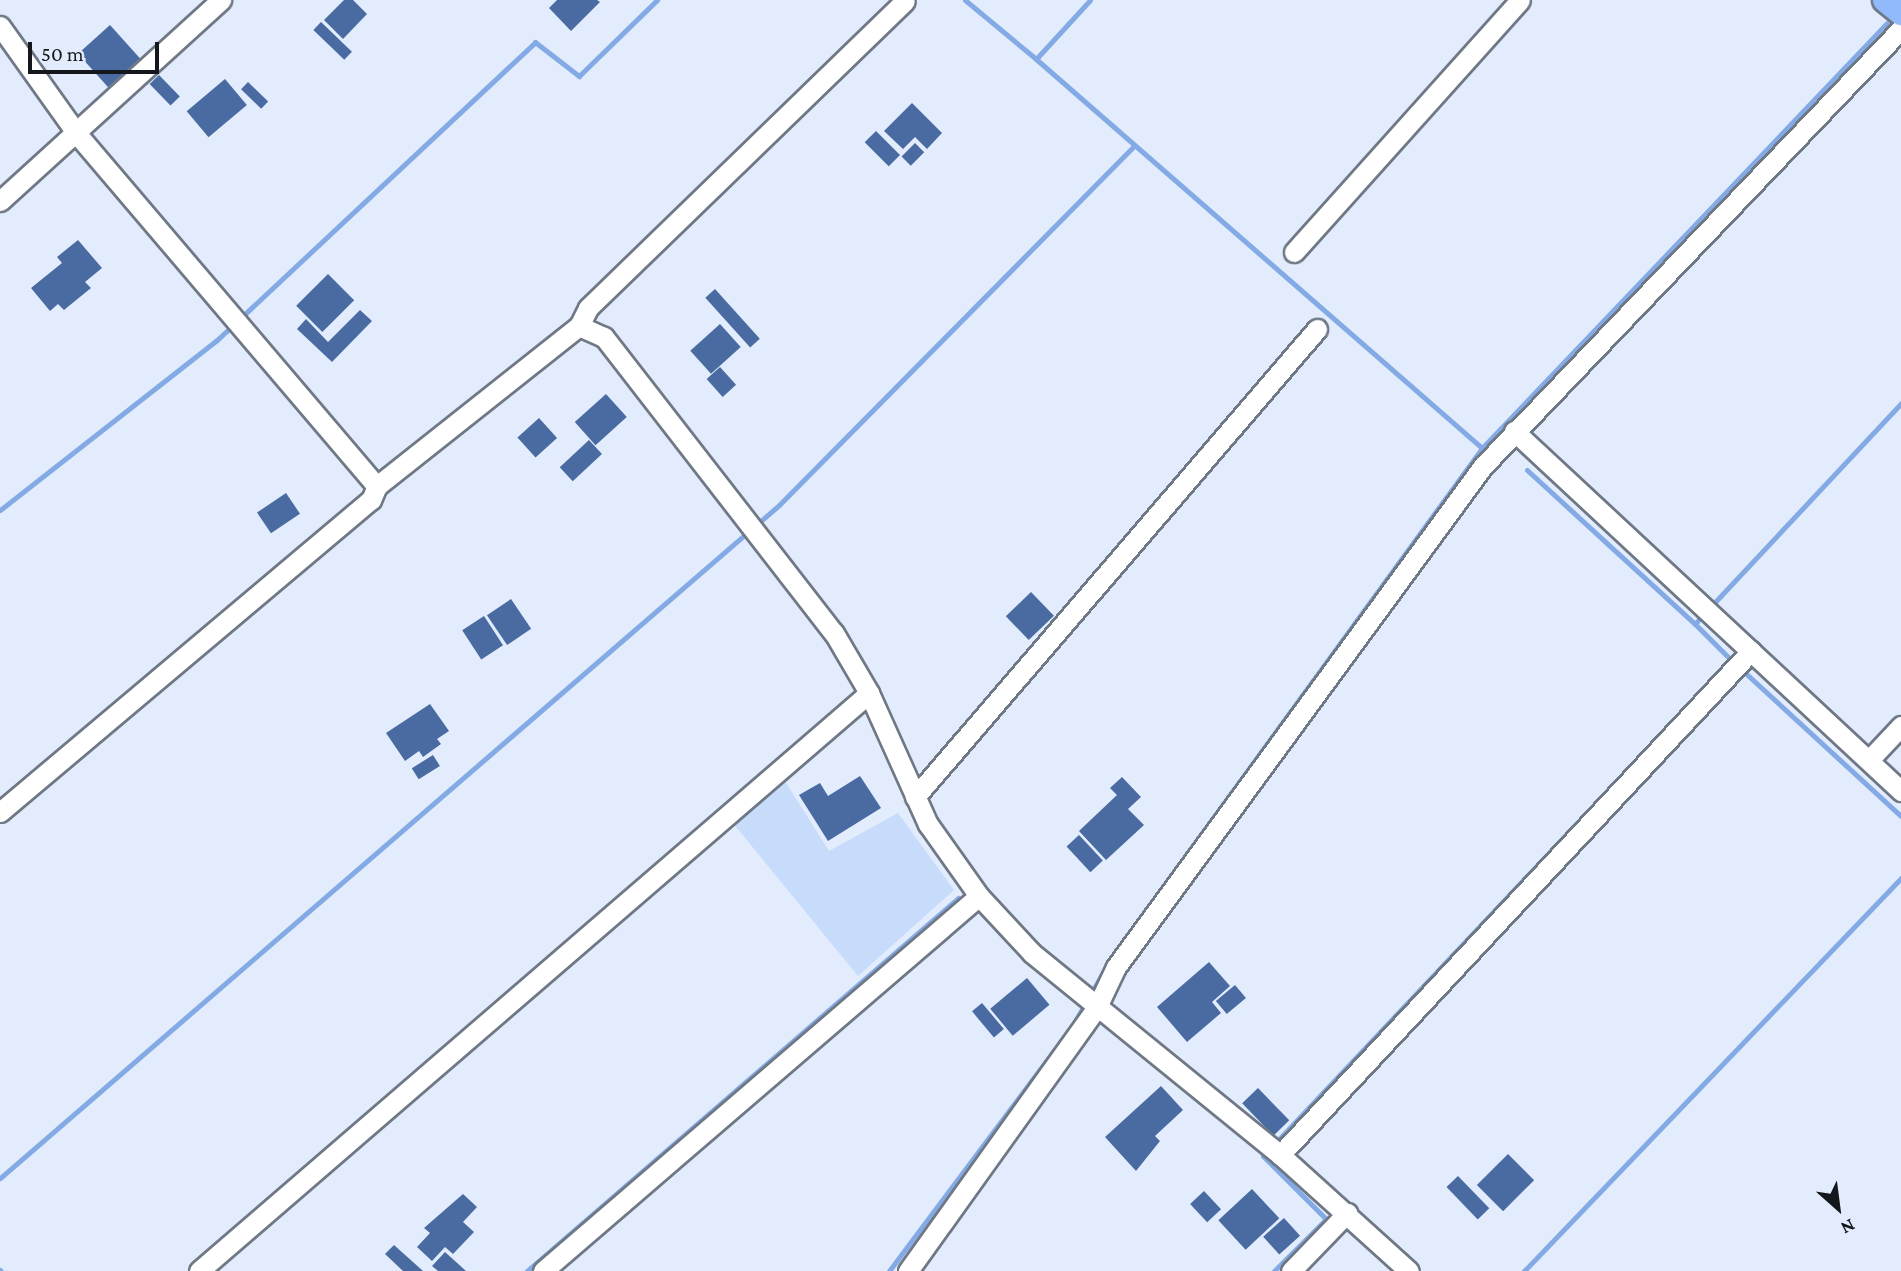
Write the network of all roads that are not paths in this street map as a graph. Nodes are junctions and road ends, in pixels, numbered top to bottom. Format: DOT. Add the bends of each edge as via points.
graph roads {
  1 [pos="220,0"];
  2 [pos="1520,0"];
  3 [pos="1885,0"];
  4 [pos="905,1"];
  5 [pos="1901,13"];
  6 [pos="0,26"];
  7 [pos="1901,29"];
  8 [pos="77,134"];
  9 [pos="0,201"];
  10 [pos="1294,252"];
  11 [pos="579,326"];
  12 [pos="1317,329"];
  13 [pos="1514,431"];
  14 [pos="377,485"];
  15 [pos="1742,661"];
  16 [pos="869,693"];
  17 [pos="1901,726"];
  18 [pos="1869,760"];
  19 [pos="1901,791"];
  20 [pos="915,797"];
  21 [pos="0,812"];
  22 [pos="979,896"];
  23 [pos="1090,1002"];
  24 [pos="1274,1150"];
  25 [pos="1347,1213"];
  26 [pos="199,1271"];
  27 [pos="543,1271"];
  28 [pos="908,1271"];
  29 [pos="1291,1271"];
  30 [pos="1409,1271"];
  1 -- 8 [label="street"];
  2 -- 10 [label="street"];
  3 -- 5 [label="main road"];
  4 -- 11 [label="street" via="588,308"];
  6 -- 8 [label="street"];
  7 -- 13 [label="street"];
  8 -- 9 [label="street"];
  8 -- 14 [label="street"];
  11 -- 14 [label="street"];
  11 -- 16 [label="street" via="604,337 834,633"];
  12 -- 20 [label="street"];
  13 -- 15 [label="street"];
  13 -- 23 [label="street" via="1483,466"];
  14 -- 21 [label="street" via="371,500"];
  15 -- 18 [label="street"];
  15 -- 24 [label="street"];
  16 -- 20 [label="street"];
  16 -- 26 [label="street"];
  17 -- 18 [label="street"];
  18 -- 19 [label="street"];
  20 -- 22 [label="street" via="943,849"];
  22 -- 23 [label="street" via="1032,953"];
  22 -- 27 [label="street"];
  23 -- 24 [label="street"];
  23 -- 28 [label="street"];
  24 -- 25 [label="street"];
  25 -- 29 [label="street"];
  25 -- 30 [label="street"];
}
